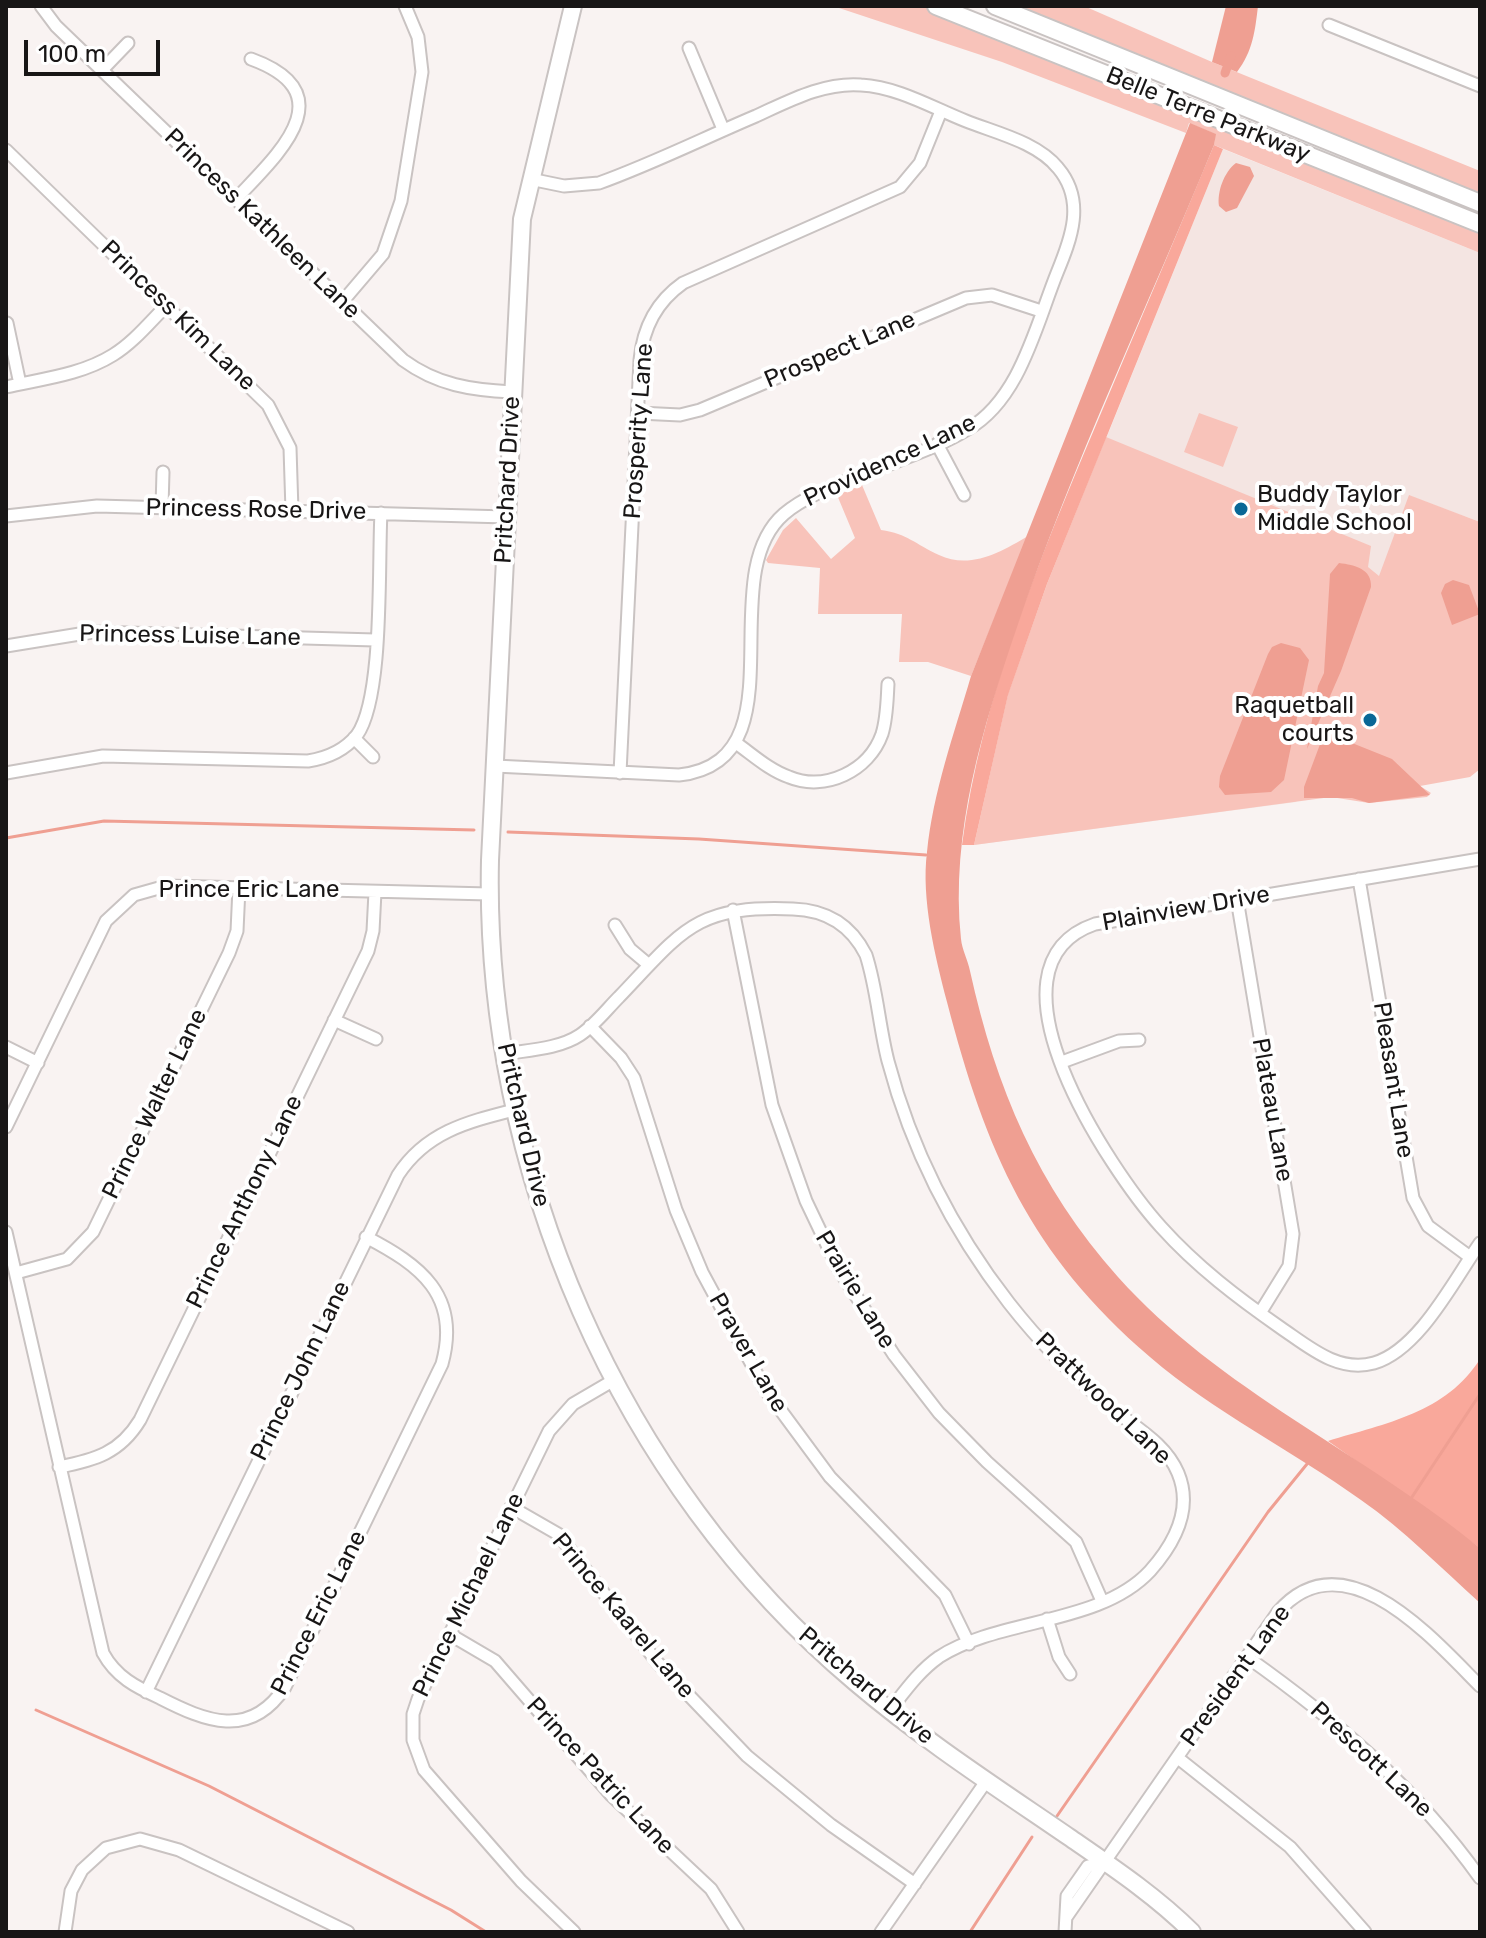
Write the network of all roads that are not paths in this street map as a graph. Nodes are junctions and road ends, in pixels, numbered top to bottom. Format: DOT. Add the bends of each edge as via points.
graph roads {
  1 [pos="41,6"];
  2 [pos="405,6"];
  3 [pos="573,6"];
  4 [pos="936,6"];
  5 [pos="995,6"];
  6 [pos="1329,25"];
  7 [pos="128,43"];
  8 [pos="689,48"];
  9 [pos="251,59"];
  10 [pos="102,70"];
  11 [pos="1480,86"];
  12 [pos="941,111"];
  13 [pos="723,129"];
  14 [pos="6,150"];
  15 [pos="530,179"];
  16 [pos="236,199"];
  17 [pos="1480,203"];
  18 [pos="1480,224"];
  19 [pos="343,301"];
  20 [pos="167,305"];
  21 [pos="1041,311"];
  22 [pos="7,323"];
  23 [pos="20,384"];
  24 [pos="6,387"];
  25 [pos="512,392"];
  26 [pos="639,413"];
  27 [pos="937,444"];
  28 [pos="163,472"];
  29 [pos="964,495"];
  30 [pos="162,507"];
  31 [pos="292,511"];
  32 [pos="381,513"];
  33 [pos="6,516"];
  34 [pos="507,517"];
  35 [pos="375,640"];
  36 [pos="6,646"];
  37 [pos="888,684"];
  38 [pos="354,738"];
  39 [pos="736,743"];
  40 [pos="373,757"];
  41 [pos="495,766"];
  42 [pos="6,773"];
  43 [pos="620,773"];
  44 [pos="1480,859"];
  45 [pos="1359,879"];
  46 [pos="239,888"];
  47 [pos="375,892"];
  48 [pos="489,894"];
  49 [pos="1237,899"];
  50 [pos="733,910"];
  51 [pos="615,925"];
  52 [pos="649,965"];
  53 [pos="334,1020"];
  54 [pos="590,1026"];
  55 [pos="376,1039"];
  56 [pos="1139,1040"];
  57 [pos="6,1047"];
  58 [pos="504,1054"];
  59 [pos="1062,1062"];
  60 [pos="38,1063"];
  61 [pos="514,1110"];
  62 [pos="6,1127"];
  63 [pos="6,1232"];
  64 [pos="366,1237"];
  65 [pos="1480,1243"];
  66 [pos="1470,1257"];
  67 [pos="16,1273"];
  68 [pos="1260,1313"];
  69 [pos="614,1380"];
  70 [pos="59,1467"];
  71 [pos="511,1507"];
  72 [pos="1102,1601"];
  73 [pos="1047,1619"];
  74 [pos="449,1634"];
  75 [pos="969,1644"];
  76 [pos="1247,1657"];
  77 [pos="1070,1674"];
  78 [pos="1480,1686"];
  79 [pos="146,1692"];
  80 [pos="890,1710"];
  81 [pos="1178,1758"];
  82 [pos="987,1780"];
  83 [pos="1105,1862"];
  84 [pos="1480,1878"];
  85 [pos="915,1884"];
  86 [pos="1069,1927"];
  87 [pos="65,1932"];
  88 [pos="348,1932"];
  89 [pos="574,1932"];
  90 [pos="738,1932"];
  91 [pos="881,1932"];
  92 [pos="1192,1932"];
  93 [pos="1365,1932"];
  1 -- 10 [label="street, Princess Kathleen Lane"];
  2 -- 19 [label="street" via="418,37 422,72 401,201 387,247"];
  3 -- 15 [label="street, Pritchard Drive"];
  4 -- 18 [label="street, Belle Terre Parkway"];
  5 -- 17 [label="street, Belle Terre Parkway"];
  6 -- 11 [label="street"];
  7 -- 10 [label="street"];
  8 -- 13 [label="street"];
  9 -- 16 [label="street" via="287,80 298,117 288,143"];
  10 -- 16 [label="street, Princess Kathleen Lane"];
  12 -- 13 [label="street, Providence Lane" via="881,88 842,85"];
  12 -- 21 [label="street, Providence Lane" via="1037,150 1066,180 1073,225"];
  12 -- 26 [label="street, Prosperity Lane" via="920,163 893,192 696,276 670,293 652,316 643,340"];
  13 -- 15 [label="street, Providence Lane" via="593,184 564,186"];
  14 -- 20 [label="street, Princess Kim Lane"];
  15 -- 25 [label="street, Pritchard Drive" via="521,233"];
  16 -- 19 [label="street, Princess Kathleen Lane"];
  19 -- 25 [label="street, Princess Kathleen Lane" via="424,374 469,389"];
  20 -- 23 [label="street" via="106,359"];
  20 -- 31 [label="street, Princess Kim Lane" via="278,419 292,455"];
  21 -- 26 [label="street, Prospect Lane" via="992,295 966,298 700,410 680,415"];
  21 -- 27 [label="street, Providence Lane" via="1000,402 968,429"];
  22 -- 23 [label="street"];
  23 -- 24 [label="street"];
  25 -- 34 [label="street, Pritchard Drive"];
  26 -- 43 [label="street, Prosperity Lane"];
  27 -- 29 [label="street"];
  27 -- 39 [label="street, Providence Lane" via="811,497 772,527 755,567 748,710"];
  28 -- 30 [label="street"];
  30 -- 31 [label="street, Princess Rose Drive"];
  30 -- 33 [label="street, Princess Rose Drive" via="68,507"];
  31 -- 32 [label="street, Princess Rose Drive"];
  32 -- 34 [label="street, Princess Rose Drive"];
  32 -- 35 [label="street"];
  34 -- 41 [label="street, Pritchard Drive"];
  35 -- 36 [label="street, Princess Luise Lane" via="92,632"];
  35 -- 38 [label="street" via="370,702"];
  37 -- 39 [label="street" via="885,722 876,746 840,777 818,782 790,778"];
  38 -- 40 [label="street"];
  38 -- 42 [label="street" via="331,754 308,761 103,756"];
  39 -- 43 [label="street" via="719,761 697,772"];
  41 -- 43 [label="street"];
  41 -- 48 [label="street, Pritchard Drive"];
  44 -- 45 [label="street, Plainview Drive"];
  45 -- 49 [label="street, Plainview Drive"];
  45 -- 66 [label="street, Pleasant Lane" via="1413,1198 1428,1226"];
  46 -- 47 [label="street, Prince Eric Lane"];
  46 -- 60 [label="street, Prince Eric Lane" via="160,887 121,903 106,921"];
  46 -- 67 [label="street, Prince Walter Lane" via="237,931 229,953 93,1232 67,1259"];
  47 -- 48 [label="street, Prince Eric Lane"];
  47 -- 53 [label="street, Prince Anthony Lane" via="370,944"];
  48 -- 58 [label="street, Pritchard Drive"];
  49 -- 59 [label="street, Plainview Drive" via="1102,922 1069,938 1051,961 1045,982 1047,1015"];
  49 -- 68 [label="street, Plateau Lane" via="1293,1234 1289,1266"];
  50 -- 52 [label="street, Prattwood Lane" via="690,927"];
  50 -- 72 [label="street, Prairie Lane" via="772,1105 806,1201 838,1268 888,1348 939,1413 1076,1542"];
  50 -- 72 [label="street, Prattwood Lane" via="818,912 855,937 870,968 901,1102 959,1230 1043,1343 1175,1465 1184,1499 1172,1541 1135,1585"];
  51 -- 52 [label="street" via="630,949"];
  52 -- 54 [label="street, Prattwood Lane"];
  53 -- 55 [label="street"];
  53 -- 70 [label="street, Prince Anthony Lane" via="140,1420 107,1454"];
  54 -- 58 [label="street, Prattwood Lane" via="558,1044"];
  54 -- 75 [label="street, Praver Lane" via="634,1078 676,1210 765,1389 847,1497 945,1595"];
  56 -- 59 [label="street" via="1119,1041"];
  57 -- 60 [label="street"];
  58 -- 61 [label="street, Pritchard Drive"];
  59 -- 68 [label="street, Plainview Drive" via="1095,1134 1145,1208 1200,1266"];
  60 -- 62 [label="street, Prince Eric Lane"];
  61 -- 64 [label="street, Prince John Lane" via="458,1124 423,1146 398,1175"];
  61 -- 69 [label="street, Pritchard Drive" via="567,1280"];
  63 -- 67 [label="street, Prince Eric Lane"];
  64 -- 79 [label="street, Prince John Lane"];
  64 -- 79 [label="street, Prince Eric Lane" via="413,1263 443,1310 446,1348 433,1384 278,1698 239,1721 205,1719"];
  65 -- 66 [label="street, Plainview Drive"];
  66 -- 68 [label="street, Plainview Drive" via="1412,1339 1372,1364 1333,1361"];
  67 -- 70 [label="street, Prince Eric Lane"];
  69 -- 71 [label="street, Prince Michael Lane" via="573,1404 553,1425"];
  69 -- 80 [label="street, Pritchard Drive" via="686,1497 749,1577 826,1656"];
  70 -- 79 [label="street, Prince Eric Lane" via="100,1648 117,1674"];
  71 -- 74 [label="street, Prince Michael Lane"];
  71 -- 85 [label="street, Prince Kaarel Lane" via="558,1534 657,1662 747,1756"];
  72 -- 73 [label="street, Prattwood Lane"];
  73 -- 75 [label="street, Prattwood Lane"];
  73 -- 77 [label="street"];
  74 -- 89 [label="street, Prince Michael Lane" via="413,1714 417,1756 472,1827"];
  74 -- 90 [label="street, Prince Patric Lane" via="495,1661 611,1795 711,1889"];
  75 -- 80 [label="street, Prattwood Lane" via="927,1667"];
  76 -- 78 [label="street, President Lane" via="1278,1612 1298,1594 1322,1584 1350,1585 1378,1597"];
  76 -- 81 [label="street, President Lane"];
  76 -- 84 [label="street, Prescott Lane" via="1374,1756 1441,1827"];
  80 -- 82 [label="street, Pritchard Drive"];
  81 -- 83 [label="street, President Lane"];
  81 -- 93 [label="street" via="1290,1847"];
  82 -- 83 [label="street, Pritchard Drive"];
  82 -- 85 [label="street"];
  83 -- 86 [label="street, President Lane"];
  83 -- 92 [label="street, Pritchard Drive"];
  85 -- 91 [label="street"];
  87 -- 88 [label="street" via="71,1891 82,1870 106,1848 140,1839 169,1845"];
}
